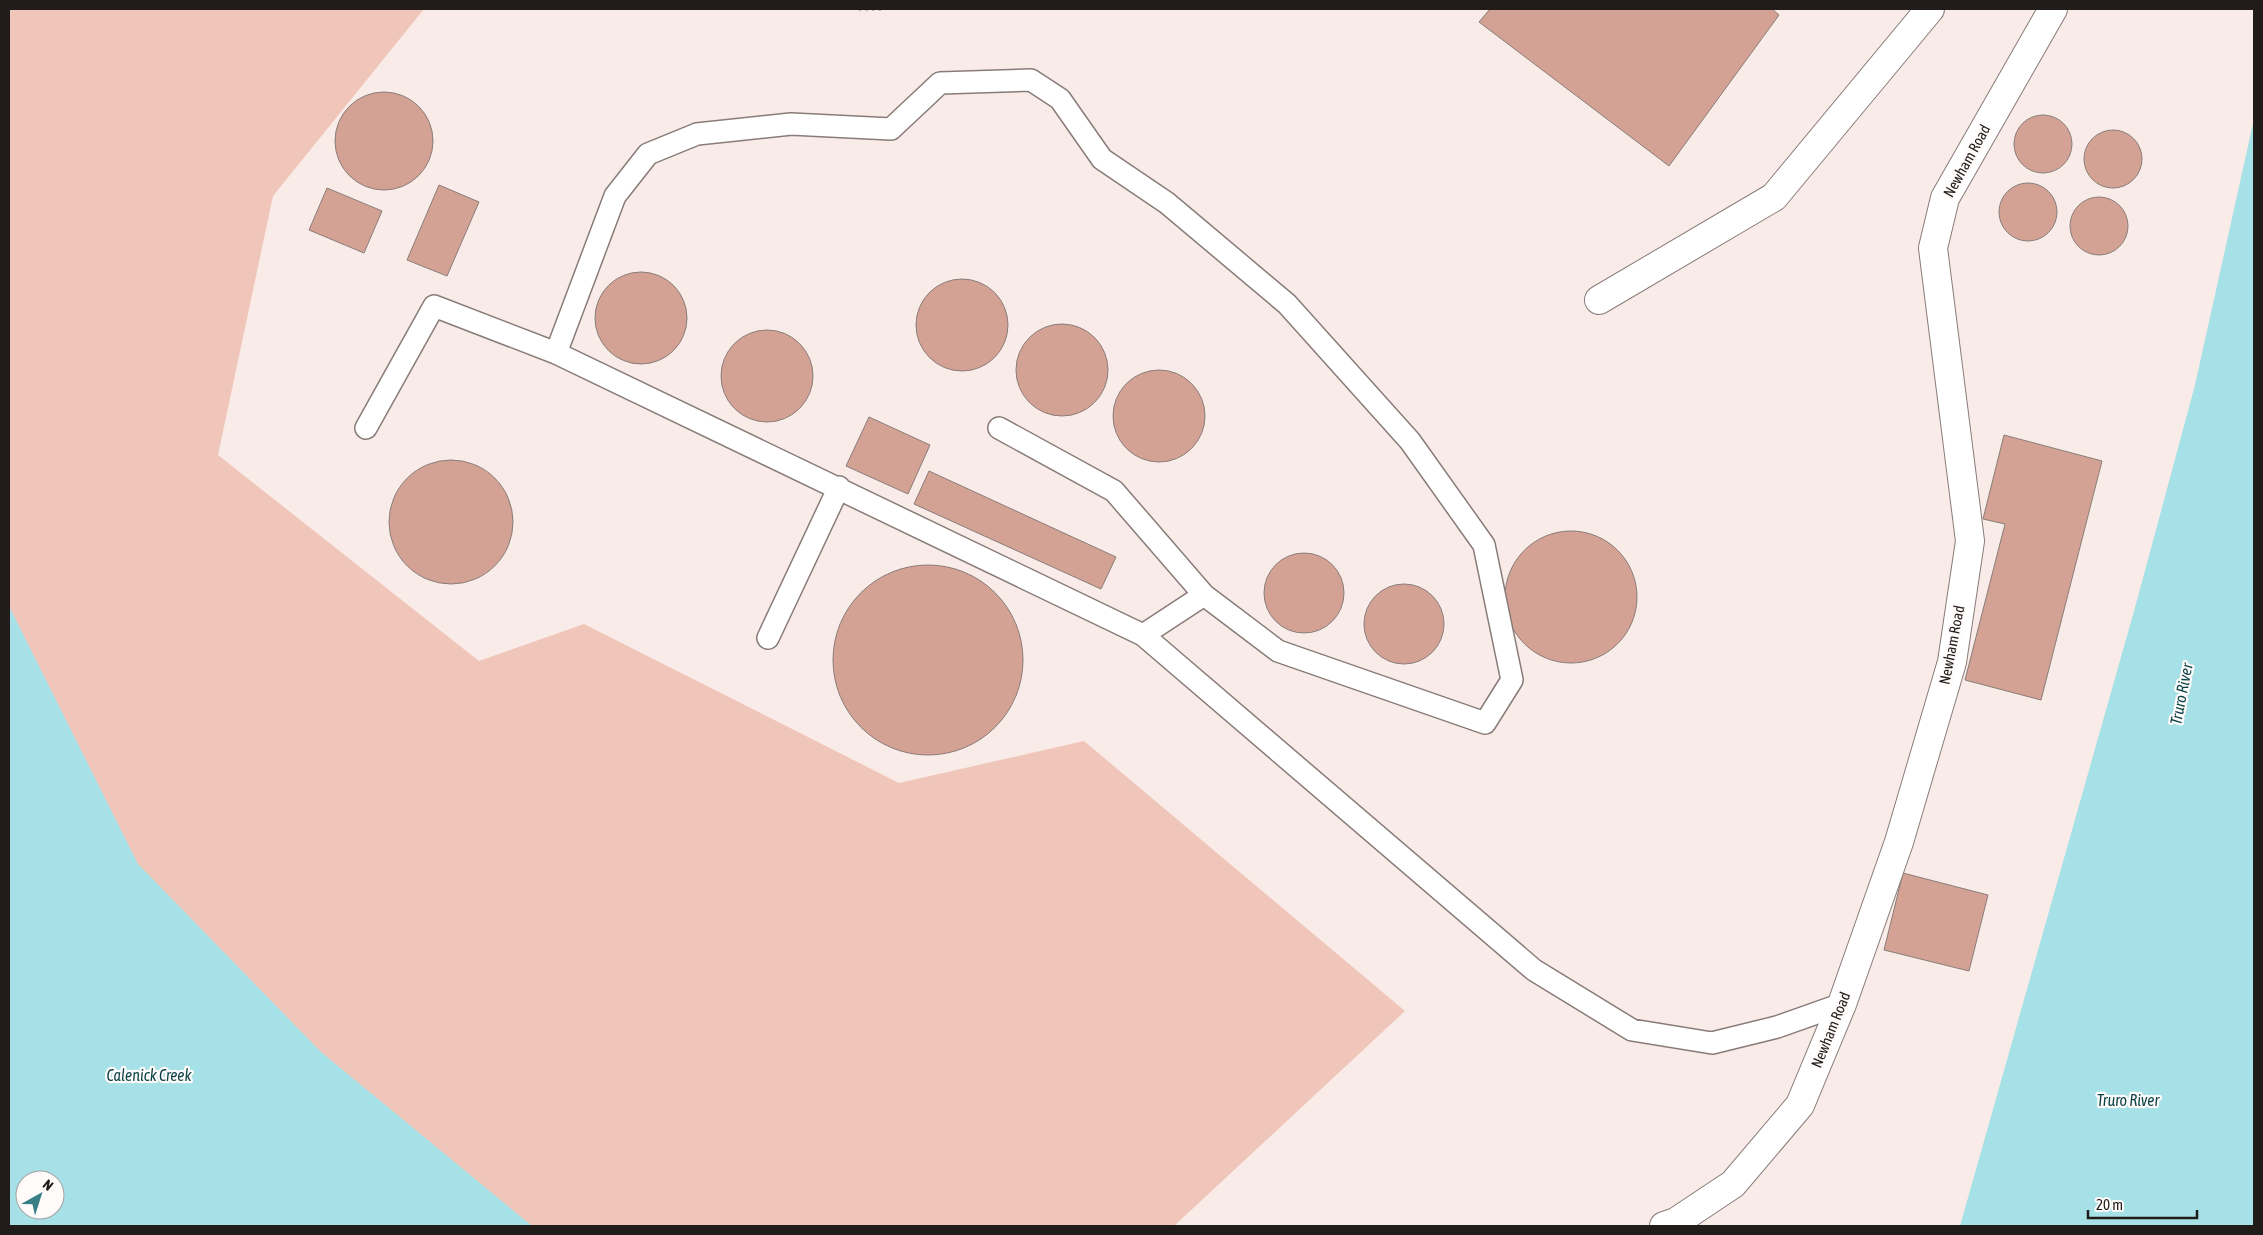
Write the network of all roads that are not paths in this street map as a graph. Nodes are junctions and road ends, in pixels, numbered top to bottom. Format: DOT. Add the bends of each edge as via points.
graph roads {
  1 [pos="1930,9"];
  2 [pos="2053,9"];
  3 [pos="1599,300"];
  4 [pos="556,353"];
  5 [pos="366,428"];
  6 [pos="999,428"];
  7 [pos="839,487"];
  8 [pos="1204,595"];
  9 [pos="1143,635"];
  10 [pos="768,638"];
  11 [pos="1842,1004"];
  12 [pos="1664,1226"];
  1 -- 3 [label="street" via="1774,197"];
  2 -- 11 [label="street, Newham Road" via="1945,198 1933,248 1970,541 1952,662 1899,842"];
  4 -- 5 [label="lane" via="434,306"];
  4 -- 7 [label="lane"];
  4 -- 8 [label="lane" via="614,196 648,154 697,134 791,124 891,129 940,83 1031,80 1060,99 1102,159 1167,204 1287,304 1410,440 1484,545 1512,680 1485,723 1278,651"];
  6 -- 8 [label="lane" via="1114,491"];
  7 -- 9 [label="lane"];
  7 -- 10 [label="lane"];
  8 -- 9 [label="lane"];
  9 -- 11 [label="lane" via="1534,970 1632,1030 1712,1043 1777,1027"];
  11 -- 12 [label="street, Newham Road" via="1800,1105 1733,1184 1676,1222"];
}
